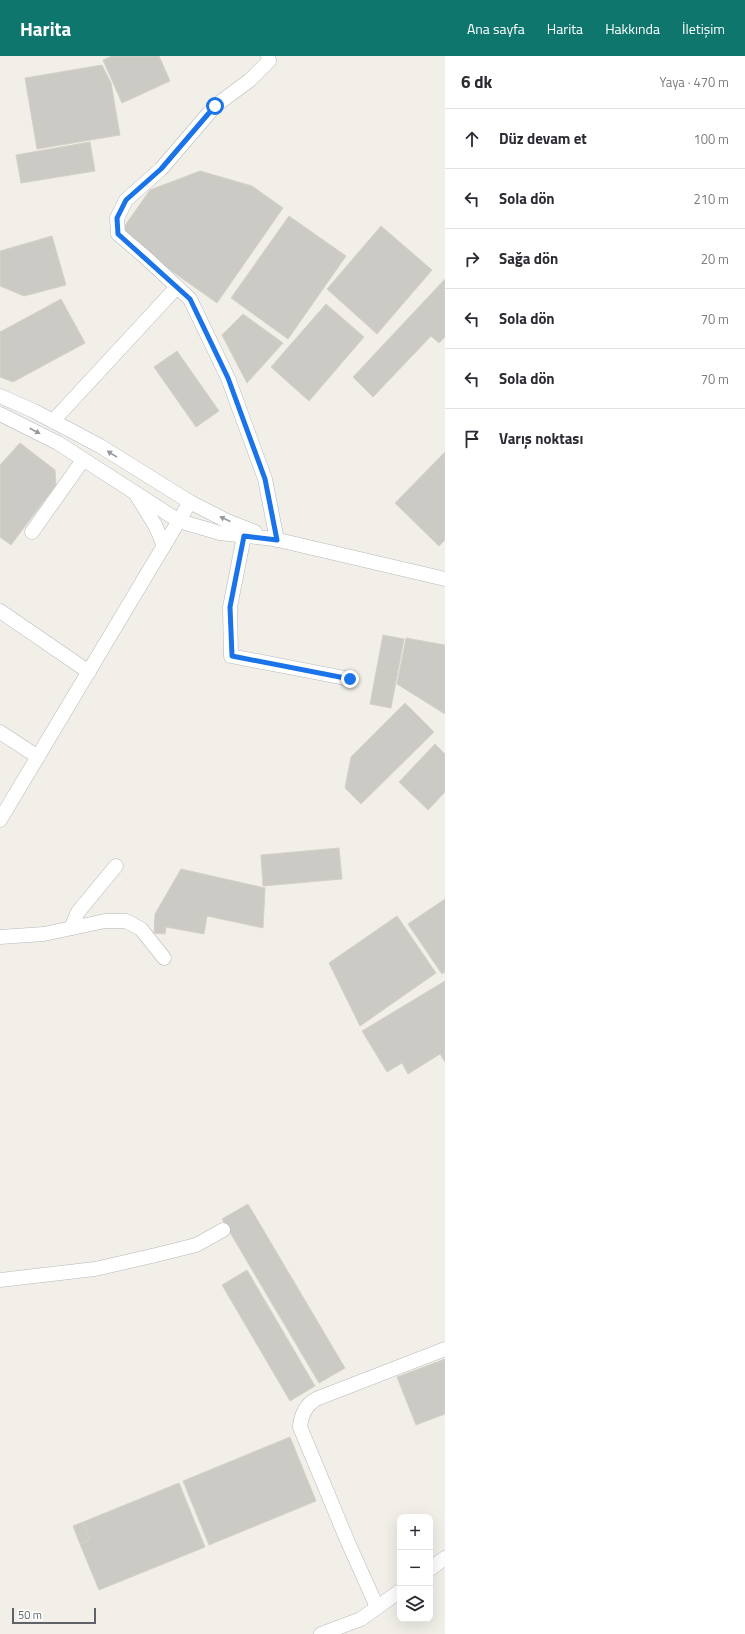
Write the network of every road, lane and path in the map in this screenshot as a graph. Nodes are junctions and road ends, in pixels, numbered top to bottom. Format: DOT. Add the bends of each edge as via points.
graph roads {
  1 [pos="268,56"];
  2 [pos="177,287"];
  3 [pos="0,396"];
  4 [pos="0,414"];
  5 [pos="53,421"];
  6 [pos="83,460"];
  7 [pos="134,492"];
  8 [pos="190,502"];
  9 [pos="179,521"];
  10 [pos="32,532"];
  11 [pos="244,536"];
  12 [pos="275,540"];
  13 [pos="164,546"];
  14 [pos="445,579"];
  15 [pos="0,611"];
  16 [pos="89,672"];
  17 [pos="350,679"];
  18 [pos="0,732"];
  19 [pos="38,757"];
  20 [pos="0,820"];
  21 [pos="116,866"];
  22 [pos="71,928"];
  23 [pos="0,937"];
  24 [pos="164,958"];
  25 [pos="223,1230"];
  26 [pos="0,1280"];
  27 [pos="445,1349"];
  28 [pos="445,1558"];
  29 [pos="433,1567"];
  30 [pos="397,1593"];
  31 [pos="378,1607"];
  32 [pos="321,1634"];
  1 -- 2 [label="street" via="268,61 250,80 215,106 161,169 126,200 117,218 118,234"];
  2 -- 5 [label="street"];
  2 -- 12 [label="street" via="190,299 228,378 265,479"];
  3 -- 5 [label="street"];
  4 -- 6 [label="street, one-way" via="58,443"];
  8 -- 5 [label="street, one-way" via="100,446"];
  6 -- 7 [label="street"];
  6 -- 10 [label="street"];
  7 -- 9 [label="street"];
  7 -- 13 [label="street" via="155,525"];
  8 -- 9 [label="street"];
  12 -- 8 [label="street, one-way" via="227,521"];
  9 -- 11 [label="street" via="220,533"];
  9 -- 13 [label="street"];
  11 -- 12 [label="street"];
  11 -- 17 [label="street" via="230,607 232,656"];
  12 -- 14 [label="street"];
  13 -- 16 [label="street"];
  15 -- 16 [label="street"];
  16 -- 19 [label="street"];
  18 -- 19 [label="street"];
  19 -- 20 [label="street"];
  21 -- 22 [label="street" via="78,912"];
  22 -- 23 [label="street" via="44,934"];
  22 -- 24 [label="street" via="105,921 131,922 146,933"];
  25 -- 26 [label="street" via="196,1245 95,1269"];
  27 -- 31 [label="street" via="316,1399 306,1406 301,1417 300,1426"];
  28 -- 29 [label="street"];
  30 -- 31 [label="street"];
  31 -- 32 [label="street" via="361,1619"];
}
